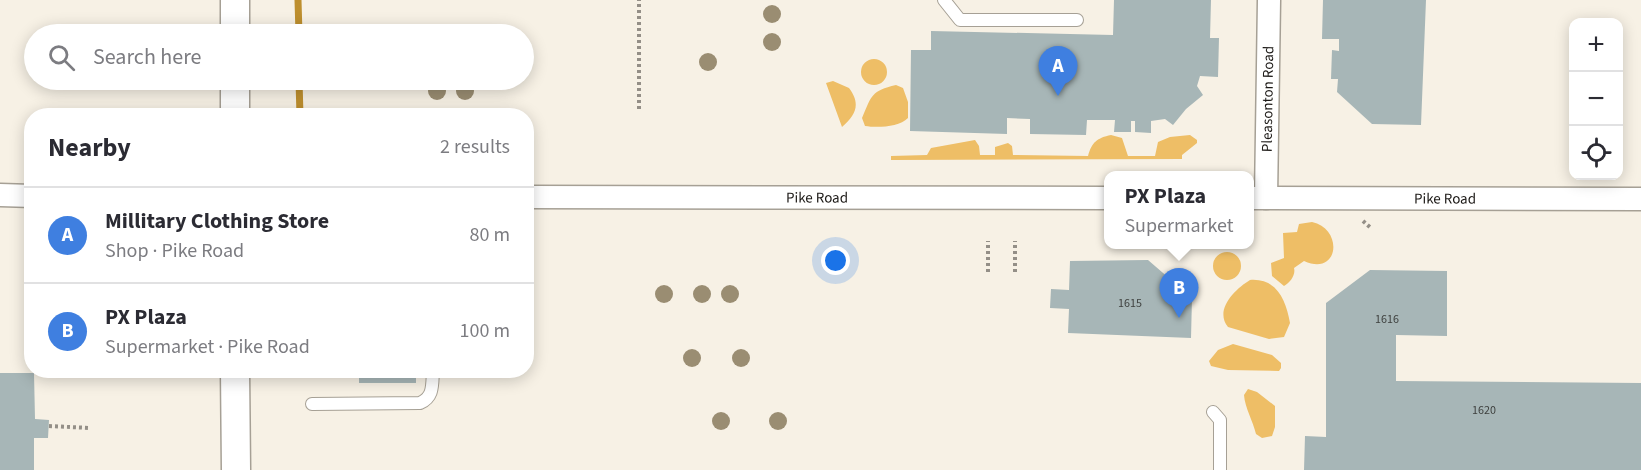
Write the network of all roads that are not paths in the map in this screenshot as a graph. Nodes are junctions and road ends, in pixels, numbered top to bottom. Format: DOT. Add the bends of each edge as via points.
graph roads {
  1 [pos="235,0"];
  2 [pos="944,0"];
  3 [pos="1269,0"];
  4 [pos="1077,20"];
  5 [pos="235,24"];
  6 [pos="235,90"];
  7 [pos="235,108"];
  8 [pos="0,195"];
  9 [pos="24,196"];
  10 [pos="534,197"];
  11 [pos="1104,198"];
  12 [pos="1258,198"];
  13 [pos="1641,199"];
  14 [pos="235,378"];
  15 [pos="435,378"];
  16 [pos="312,404"];
  17 [pos="1213,412"];
  18 [pos="236,470"];
  19 [pos="1220,470"];
  1 -- 5 [label="street"];
  2 -- 4 [label="lane" via="960,20"];
  3 -- 12 [label="street, Pleasonton Road"];
  6 -- 7 [label="street"];
  8 -- 9 [label="street"];
  10 -- 11 [label="street, Pike Road"];
  12 -- 13 [label="street, Pike Road"];
  14 -- 18 [label="street"];
  15 -- 16 [label="lane" via="428,400 420,403"];
  17 -- 19 [label="lane" via="1220,420"];
}
